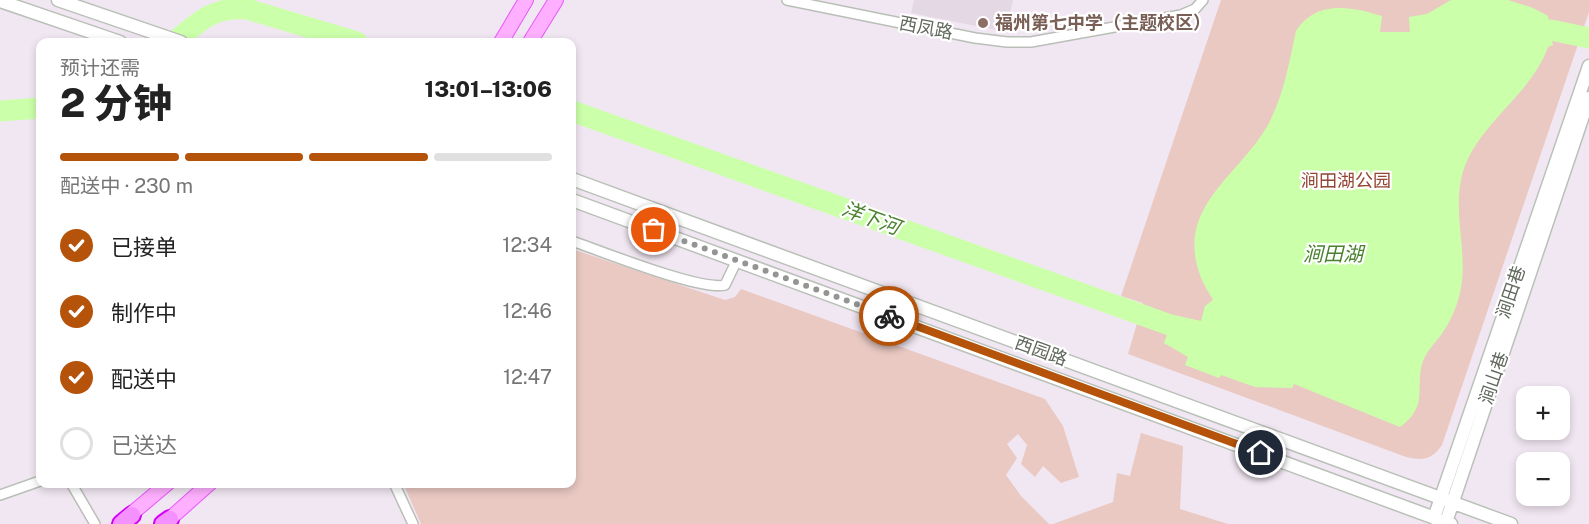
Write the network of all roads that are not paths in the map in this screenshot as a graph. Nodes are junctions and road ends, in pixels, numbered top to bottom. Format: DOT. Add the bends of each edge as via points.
graph roads {
  1 [pos="58,0"];
  2 [pos="526,0"];
  3 [pos="556,0"];
  4 [pos="788,0"];
  5 [pos="1203,0"];
  6 [pos="0,1"];
  7 [pos="108,38"];
  8 [pos="170,38"];
  9 [pos="503,38"];
  10 [pos="532,38"];
  11 [pos="1589,66"];
  12 [pos="1589,98"];
  13 [pos="576,181"];
  14 [pos="576,201"];
  15 [pos="576,242"];
  16 [pos="737,261"];
  17 [pos="36,482"];
  18 [pos="74,488"];
  19 [pos="162,488"];
  20 [pos="204,488"];
  21 [pos="396,488"];
  22 [pos="0,495"];
  23 [pos="1447,514"];
  24 [pos="124,521"];
  25 [pos="166,522"];
  26 [pos="95,524"];
  27 [pos="413,524"];
  28 [pos="1511,524"];
  1 -- 8 [label="main road"];
  2 -- 9 [label="main road"];
  3 -- 10 [label="main road"];
  4 -- 5 [label="street, 西凤路" via="975,38 1019,42 1181,15"];
  6 -- 7 [label="main road"];
  11 -- 23 [label="main road, 涧田巷"];
  12 -- 23 [label="main road, 涧山巷"];
  13 -- 23 [label="main road, 西园路"];
  14 -- 16 [label="main road, 西园路"];
  15 -- 16 [label="street" via="714,287 725,285"];
  16 -- 23 [label="main road, 西园路"];
  17 -- 22 [label="street"];
  18 -- 26 [label="street"];
  19 -- 24 [label="main road"];
  20 -- 25 [label="main road"];
  21 -- 27 [label="street"];
  23 -- 28 [label="main road, 西园路"];
}
